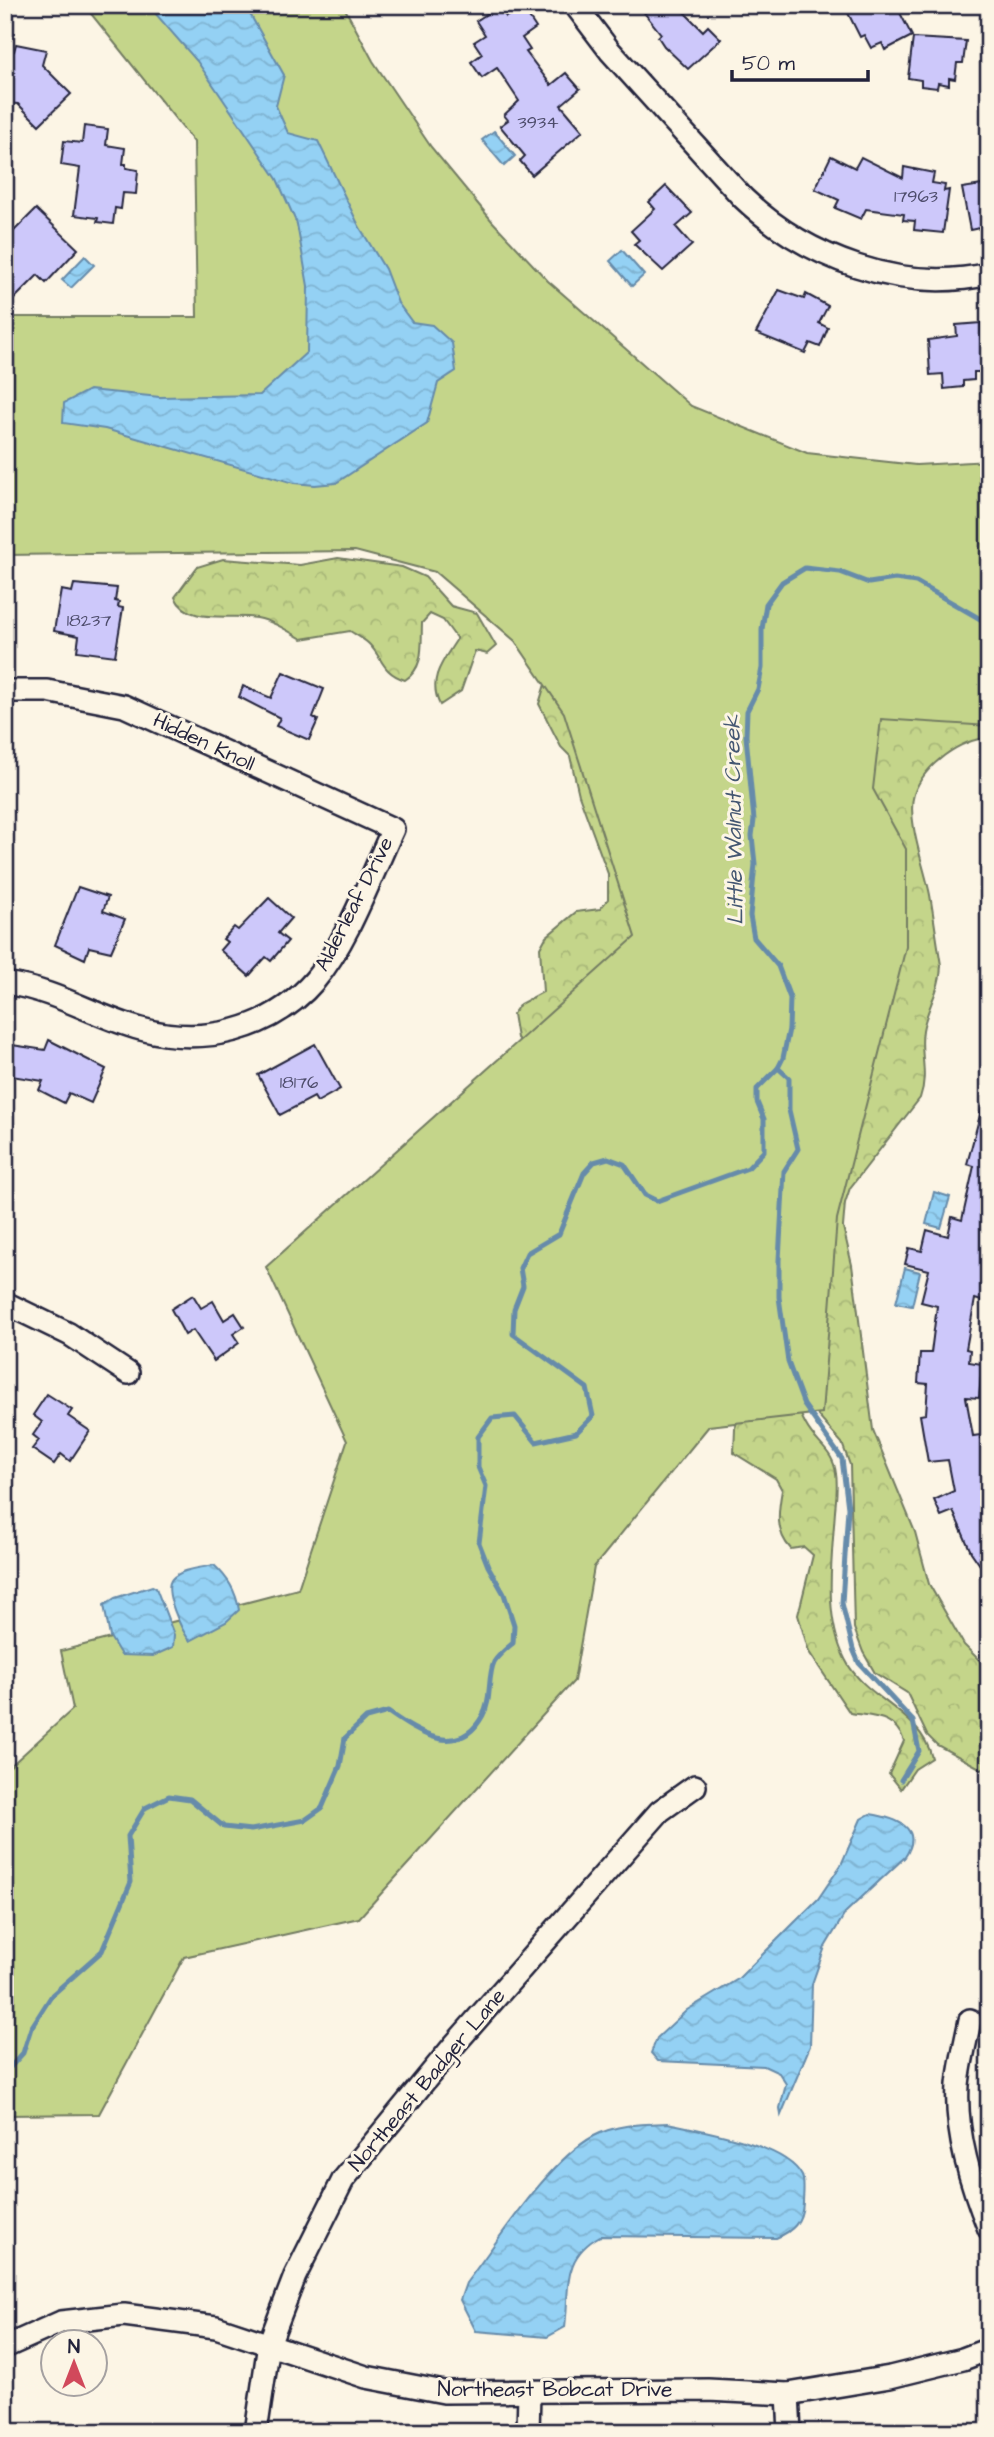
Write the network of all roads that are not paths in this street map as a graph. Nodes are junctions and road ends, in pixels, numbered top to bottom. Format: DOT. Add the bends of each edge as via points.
graph roads {
  1 [pos="575,5"];
  2 [pos="989,274"];
  3 [pos="5,691"];
  4 [pos="393,829"];
  5 [pos="5,983"];
  6 [pos="5,1303"];
  7 [pos="128,1373"];
  8 [pos="695,1786"];
  9 [pos="970,2020"];
  10 [pos="989,2229"];
  11 [pos="269,2344"];
  12 [pos="5,2347"];
  13 [pos="989,2349"];
  14 [pos="529,2392"];
  15 [pos="788,2394"];
  16 [pos="256,2432"];
  17 [pos="528,2432"];
  18 [pos="790,2432"];
  1 -- 2 [label="street" via="610,51 743,198 806,246 866,271 919,278"];
  3 -- 4 [label="street, Hidden Knoll" via="47,691 124,706"];
  4 -- 5 [label="street, Alderleaf Drive" via="340,941 315,979 289,1004 254,1024 195,1038 163,1035 66,998"];
  6 -- 7 [label="street" via="69,1334"];
  8 -- 11 [label="street, Northeast Badger Lane" via="660,1811 455,2043 343,2180 295,2276"];
  9 -- 10 [label="street" via="958,2085 962,2137 973,2189"];
  11 -- 12 [label="street, Northeast Bobcat Drive" via="216,2328 124,2315 61,2322"];
  11 -- 14 [label="street, Northeast Bobcat Drive" via="366,2377 444,2392"];
  11 -- 16 [label="street, Northeast Badger Lane"];
  13 -- 15 [label="street, Northeast Bobcat Drive" via="890,2378"];
  14 -- 15 [label="street, Northeast Bobcat Drive"];
  14 -- 17 [label="street"];
  15 -- 18 [label="street"];
}
